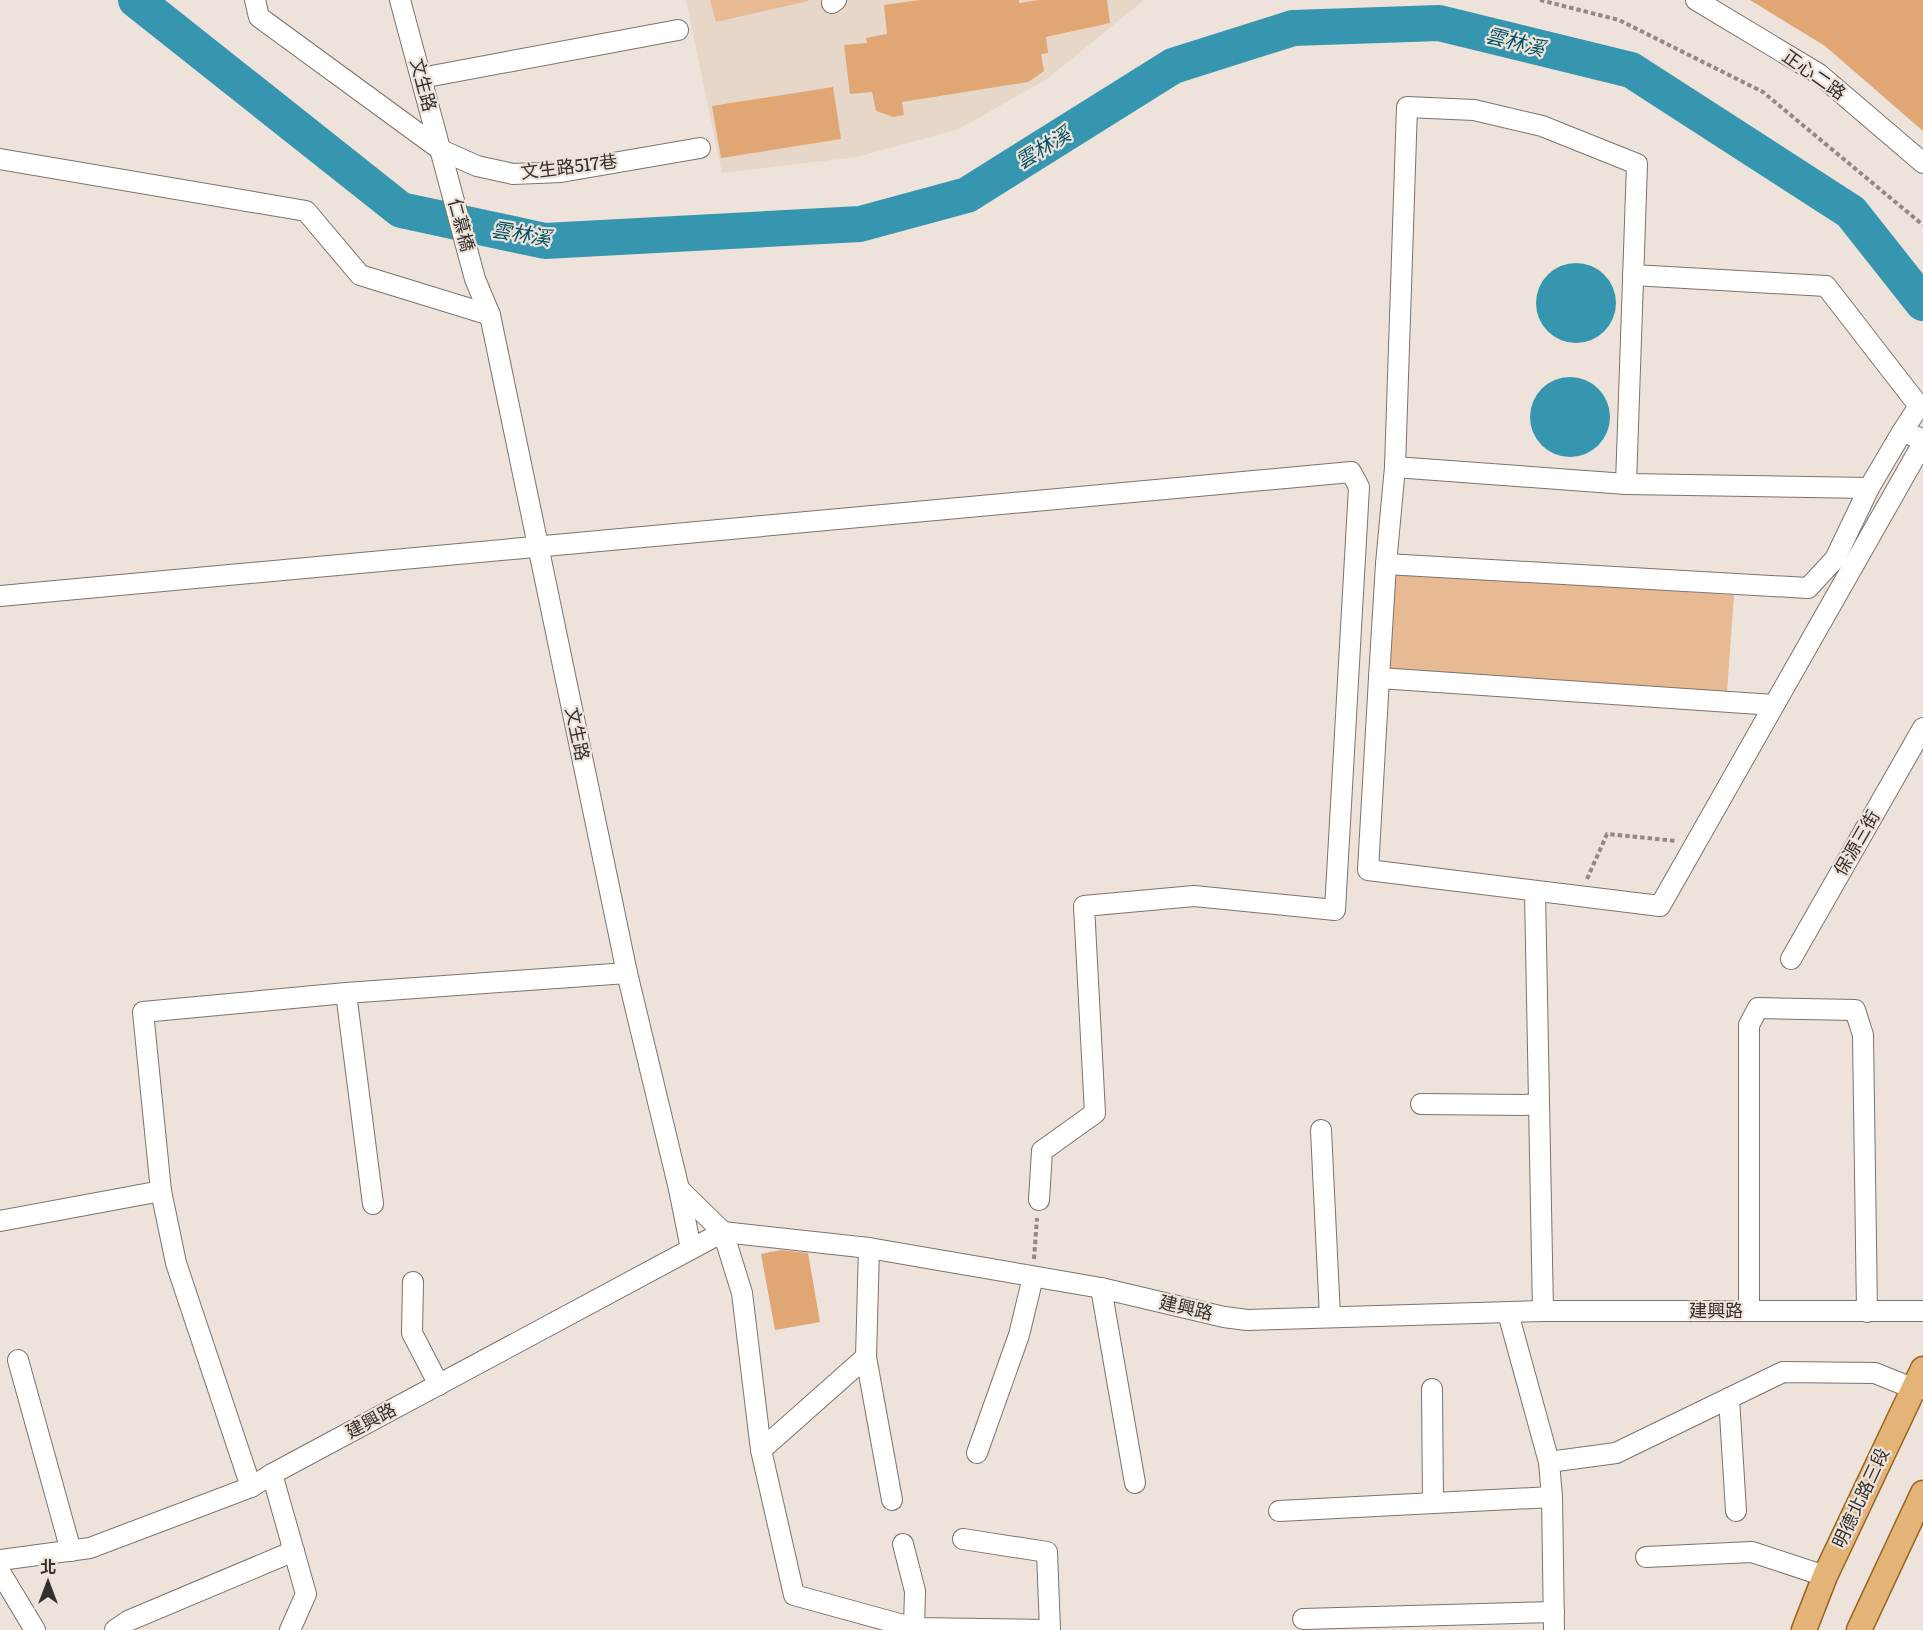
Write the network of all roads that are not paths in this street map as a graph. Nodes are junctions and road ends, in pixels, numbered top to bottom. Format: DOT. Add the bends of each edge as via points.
graph roads {
  1 [pos="255,0"];
  2 [pos="400,0"];
  3 [pos="1696,0"];
  4 [pos="678,30"];
  5 [pos="421,78"];
  6 [pos="700,148"];
  7 [pos="441,150"];
  8 [pos="0,159"];
  9 [pos="1923,163"];
  10 [pos="446,170"];
  11 [pos="1633,275"];
  12 [pos="475,279"];
  13 [pos="490,315"];
  14 [pos="1902,432"];
  15 [pos="1923,441"];
  16 [pos="1395,467"];
  17 [pos="1626,484"];
  18 [pos="1869,488"];
  19 [pos="537,547"];
  20 [pos="1386,564"];
  21 [pos="0,596"];
  22 [pos="1379,678"];
  23 [pos="1774,705"];
  24 [pos="1923,728"];
  25 [pos="1535,892"];
  26 [pos="1791,959"];
  27 [pos="627,973"];
  28 [pos="346,993"];
  29 [pos="1421,1104"];
  30 [pos="1539,1105"];
  31 [pos="1321,1130"];
  32 [pos="679,1189"];
  33 [pos="161,1191"];
  34 [pos="1039,1200"];
  35 [pos="372,1204"];
  36 [pos="0,1221"];
  37 [pos="723,1232"];
  38 [pos="869,1248"];
  39 [pos="691,1249"];
  40 [pos="1033,1277"];
  41 [pos="413,1282"];
  42 [pos="1101,1288"];
  43 [pos="1543,1311"];
  44 [pos="1749,1311"];
  45 [pos="1923,1311"];
  46 [pos="1868,1312"];
  47 [pos="1508,1313"];
  48 [pos="1330,1317"];
  49 [pos="866,1357"];
  50 [pos="18,1360"];
  51 [pos="1919,1382"];
  52 [pos="438,1384"];
  53 [pos="1432,1389"];
  54 [pos="1730,1398"];
  55 [pos="761,1450"];
  56 [pos="977,1453"];
  57 [pos="1549,1462"];
  58 [pos="272,1474"];
  59 [pos="1135,1483"];
  60 [pos="251,1487"];
  61 [pos="1923,1492"];
  62 [pos="1552,1497"];
  63 [pos="892,1500"];
  64 [pos="1433,1503"];
  65 [pos="1279,1511"];
  66 [pos="1736,1511"];
  67 [pos="963,1539"];
  68 [pos="903,1544"];
  69 [pos="70,1551"];
  70 [pos="294,1551"];
  71 [pos="1646,1557"];
  72 [pos="0,1560"];
  73 [pos="0,1572"];
  74 [pos="1825,1576"];
  75 [pos="1303,1619"];
  76 [pos="1554,1621"];
  77 [pos="914,1628"];
  78 [pos="35,1630"];
  79 [pos="115,1630"];
  80 [pos="290,1630"];
  81 [pos="1050,1630"];
  82 [pos="1804,1630"];
  83 [pos="1860,1630"];
  1 -- 7 [label="street, 文生路517巷" via="260,17"];
  2 -- 5 [label="street, 文生路"];
  3 -- 9 [label="street, 正心二路" via="1819,74"];
  4 -- 5 [label="street"];
  5 -- 7 [label="street, 文生路"];
  6 -- 7 [label="street, 文生路517巷" via="561,172 513,174 477,166"];
  7 -- 10 [label="street, 文生路"];
  8 -- 13 [label="street" via="306,211 360,274"];
  10 -- 12 [label="street, 仁慕橋"];
  11 -- 14 [label="street" via="1826,286 1919,406"];
  11 -- 16 [label="street" via="1637,164 1542,126 1474,110 1407,107"];
  11 -- 17 [label="street"];
  12 -- 13 [label="street, 文生路"];
  13 -- 19 [label="street, 文生路"];
  14 -- 15 [label="street"];
  14 -- 18 [label="street"];
  15 -- 23 [label="street"];
  16 -- 17 [label="street"];
  16 -- 20 [label="street"];
  17 -- 18 [label="street"];
  18 -- 20 [label="street" via="1835,559 1808,588"];
  19 -- 21 [label="street"];
  19 -- 27 [label="street, 文生路"];
  19 -- 34 [label="street" via="1351,472 1359,487 1335,910 1194,896 1083,906 1095,1113 1042,1151"];
  20 -- 22 [label="street"];
  22 -- 23 [label="street"];
  22 -- 25 [label="street" via="1368,870"];
  23 -- 25 [label="street" via="1660,906"];
  24 -- 26 [label="street, 保源三街"];
  25 -- 30 [label="street"];
  27 -- 28 [label="street"];
  27 -- 32 [label="street, 文生路"];
  28 -- 33 [label="street" via="143,1012"];
  28 -- 35 [label="street"];
  29 -- 30 [label="street"];
  30 -- 43 [label="street"];
  31 -- 48 [label="street"];
  32 -- 37 [label="street"];
  32 -- 39 [label="street, 文生路"];
  33 -- 36 [label="street"];
  33 -- 60 [label="street" via="176,1263"];
  37 -- 38 [label="street, 建興路"];
  37 -- 39 [label="street, 建興路"];
  37 -- 55 [label="street" via="742,1293"];
  38 -- 40 [label="street, 建興路"];
  38 -- 49 [label="street"];
  39 -- 52 [label="street, 建興路"];
  40 -- 42 [label="street, 建興路"];
  40 -- 56 [label="street" via="1019,1335"];
  41 -- 52 [label="street" via="412,1334"];
  42 -- 48 [label="street, 建興路" via="1247,1320"];
  42 -- 59 [label="street"];
  43 -- 44 [label="street, 建興路"];
  43 -- 47 [label="street, 建興路"];
  44 -- 46 [label="street, 建興路"];
  44 -- 46 [label="street" via="1749,1025 1758,1008 1855,1010 1863,1035"];
  45 -- 46 [label="street, 建興路"];
  47 -- 48 [label="street, 建興路"];
  47 -- 57 [label="street"];
  49 -- 55 [label="street"];
  49 -- 63 [label="street"];
  50 -- 69 [label="street"];
  51 -- 54 [label="street" via="1875,1373 1783,1372"];
  51 -- 74 [label="main road, 明德北路三段"];
  52 -- 58 [label="street, 建興路"];
  53 -- 64 [label="street"];
  54 -- 57 [label="street" via="1616,1453"];
  54 -- 66 [label="street"];
  55 -- 77 [label="street" via="794,1595"];
  57 -- 62 [label="street"];
  58 -- 60 [label="street, 建興路"];
  58 -- 70 [label="street"];
  60 -- 69 [label="street, 建興路" via="90,1548"];
  61 -- 83 [label="main road"];
  62 -- 64 [label="street"];
  62 -- 76 [label="street"];
  64 -- 65 [label="street"];
  67 -- 81 [label="street" via="1047,1552"];
  68 -- 77 [label="street" via="915,1591"];
  69 -- 72 [label="street, 建興路"];
  70 -- 79 [label="street"];
  70 -- 80 [label="street" via="306,1594"];
  71 -- 74 [label="street" via="1752,1552"];
  73 -- 78 [label="street"];
  74 -- 82 [label="main road, 明德北路三段"];
  75 -- 76 [label="street"];
  77 -- 81 [label="street"];
}
